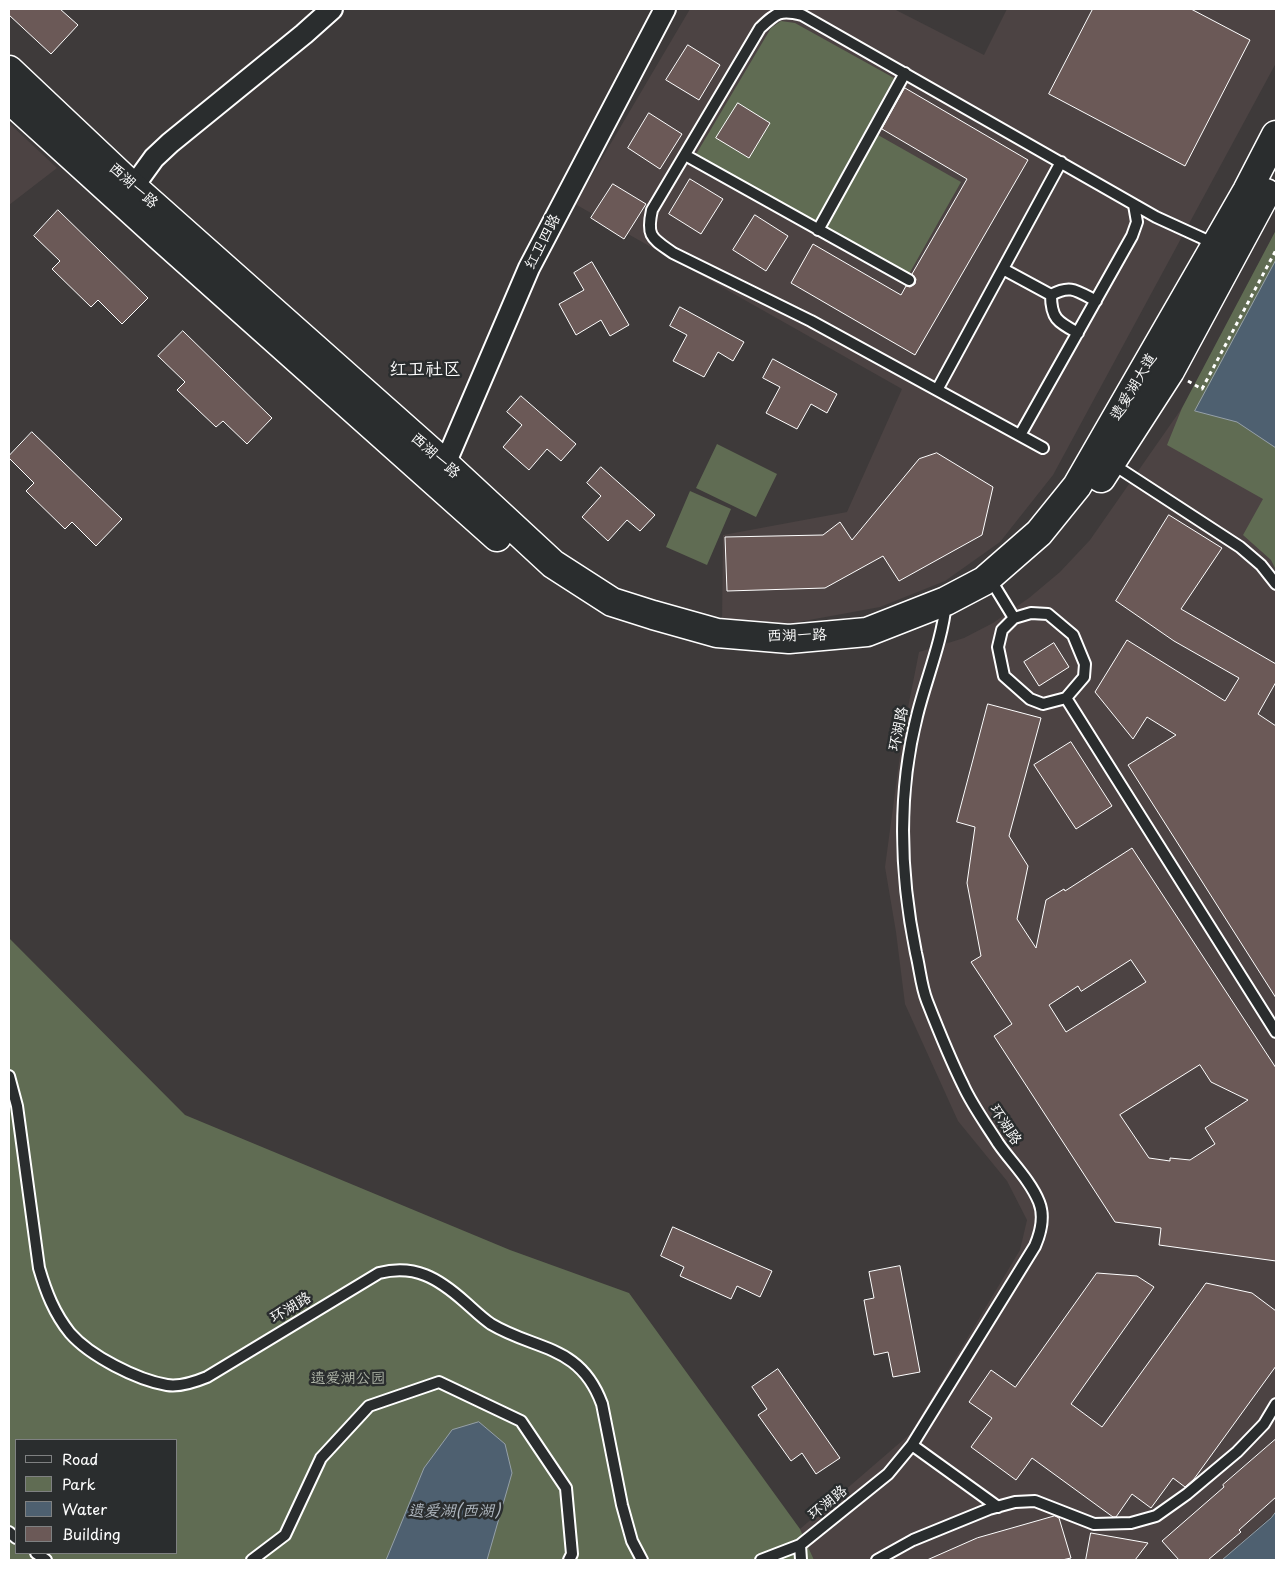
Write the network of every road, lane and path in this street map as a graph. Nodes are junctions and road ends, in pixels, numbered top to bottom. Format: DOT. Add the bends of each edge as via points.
graph roads {
  1 [pos="332,9"];
  2 [pos="665,9"];
  3 [pos="9,70"];
  4 [pos="905,72"];
  5 [pos="9,99"];
  6 [pos="1276,135"];
  7 [pos="684,155"];
  8 [pos="1061,162"];
  9 [pos="1276,174"];
  10 [pos="134,187"];
  11 [pos="1134,204"];
  12 [pos="818,230"];
  13 [pos="1216,245"];
  14 [pos="1276,250"];
  15 [pos="1003,269"];
  16 [pos="909,280"];
  17 [pos="1051,295"];
  18 [pos="1096,301"];
  19 [pos="1078,333"];
  20 [pos="1170,371"];
  21 [pos="937,390"];
  22 [pos="1020,436"];
  23 [pos="1042,448"];
  24 [pos="1103,458"];
  25 [pos="439,473"];
  26 [pos="994,584"];
  27 [pos="1276,584"];
  28 [pos="945,612"];
  29 [pos="1014,618"];
  30 [pos="1066,698"];
  31 [pos="1276,1032"];
  32 [pos="9,1076"];
  33 [pos="1276,1404"];
  34 [pos="912,1446"];
  35 [pos="998,1506"];
  36 [pos="800,1545"];
  37 [pos="252,1560"];
  38 [pos="569,1560"];
  39 [pos="642,1560"];
  40 [pos="761,1560"];
  41 [pos="801,1560"];
  42 [pos="877,1560"];
  1 -- 10 [label="street" via="170,142"];
  2 -- 25 [label="street, 红卫四路" via="529,268"];
  3 -- 10 [label="main road, 西湖一路"];
  4 -- 7 [label="lane" via="802,15 788,11 776,14 760,28"];
  4 -- 8 [label="lane"];
  4 -- 12 [label="lane"];
  5 -- 25 [label="main road, 西湖一路"];
  6 -- 13 [label="main road, 遗爱湖大道"];
  7 -- 12 [label="lane"];
  7 -- 21 [label="lane" via="652,210 649,226 653,239 673,253 811,321"];
  8 -- 11 [label="lane"];
  8 -- 15 [label="lane"];
  9 -- 20 [label="main road, 遗爱湖大道"];
  10 -- 25 [label="main road, 西湖一路"];
  11 -- 13 [label="lane"];
  11 -- 18 [label="lane" via="1137,222 1132,236"];
  12 -- 16 [label="lane"];
  13 -- 24 [label="main road, 遗爱湖大道"];
  14 -- 20 [label="path" via="1202,389"];
  15 -- 17 [label="lane"];
  15 -- 21 [label="lane"];
  17 -- 18 [label="lane" via="1063,288 1076,290"];
  17 -- 19 [label="lane" via="1051,310 1059,323"];
  18 -- 19 [label="lane"];
  19 -- 22 [label="lane"];
  20 -- 24 [label="main road, 遗爱湖大道"];
  21 -- 22 [label="lane"];
  22 -- 23 [label="lane"];
  24 -- 26 [label="main road, 遗爱湖大道"];
  24 -- 27 [label="lane" via="1240,547"];
  25 -- 28 [label="main road, 西湖一路" via="553,564 612,602 717,633 789,639 867,632"];
  26 -- 28 [label="main road, 遗爱湖大道"];
  26 -- 29 [label="lane"];
  28 -- 34 [label="lane, 环湖路" via="916,718 902,814 903,865 912,931 926,998 964,1086 999,1144 1033,1190 1042,1214 1041,1231 1035,1246"];
  29 -- 30 [label="lane" via="1002,630 998,647 1004,676 1030,698 1043,704"];
  29 -- 30 [label="lane" via="1031,613 1048,614 1073,635 1086,664 1084,677"];
  30 -- 31 [label="lane"];
  32 -- 39 [label="lane, 环湖路" via="20,1125 39,1268 56,1314 90,1351 142,1378 168,1385 193,1383 379,1274 396,1269 415,1271 433,1278 490,1323 554,1350 588,1376 602,1404 622,1505 632,1541"];
  33 -- 35 [label="lane" via="1264,1424 1237,1452 1156,1516 1131,1523 1094,1524 1035,1501"];
  34 -- 35 [label="lane"];
  34 -- 36 [label="lane, 环湖路" via="888,1474"];
  35 -- 42 [label="lane" via="914,1540"];
  36 -- 40 [label="lane, 环湖路"];
  36 -- 41 [label="lane"];
  37 -- 38 [label="lane" via="285,1535 321,1458 369,1406 439,1382 521,1421 566,1488 572,1554"];
}
